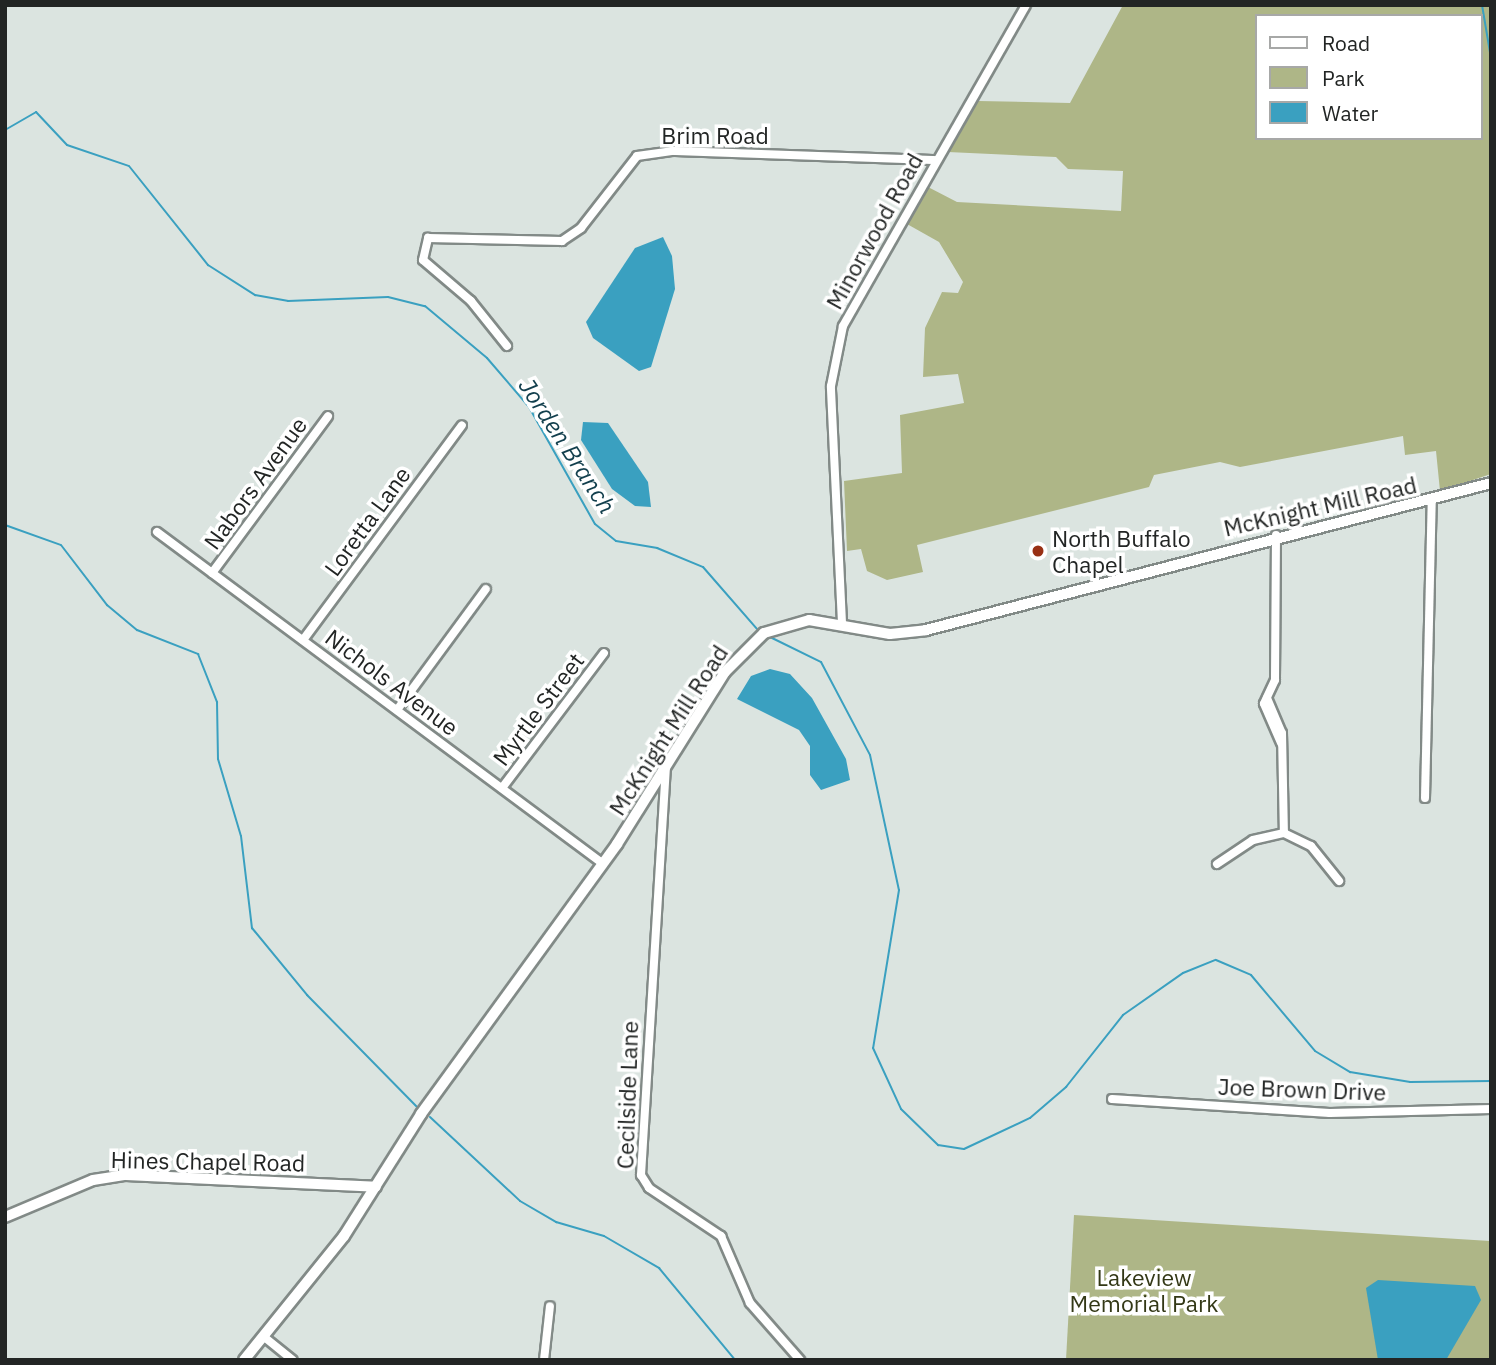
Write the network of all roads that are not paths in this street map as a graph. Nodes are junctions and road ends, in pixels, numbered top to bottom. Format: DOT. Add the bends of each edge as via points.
graph roads {
  1 [pos="1026,5"];
  2 [pos="936,159"];
  3 [pos="507,346"];
  4 [pos="328,416"];
  5 [pos="462,425"];
  6 [pos="1491,483"];
  7 [pos="1432,500"];
  8 [pos="157,532"];
  9 [pos="1276,535"];
  10 [pos="212,573"];
  11 [pos="486,589"];
  12 [pos="842,623"];
  13 [pos="303,640"];
  14 [pos="604,653"];
  15 [pos="397,710"];
  16 [pos="666,766"];
  17 [pos="502,788"];
  18 [pos="1425,799"];
  19 [pos="1284,833"];
  20 [pos="603,863"];
  21 [pos="1217,864"];
  22 [pos="1339,881"];
  23 [pos="1112,1099"];
  24 [pos="1491,1110"];
  25 [pos="376,1187"];
  26 [pos="5,1217"];
  27 [pos="550,1306"];
  28 [pos="263,1336"];
  29 [pos="244,1360"];
  30 [pos="293,1360"];
  31 [pos="544,1360"];
  32 [pos="800,1360"];
  1 -- 2 [label="street, Minorwood Road"];
  2 -- 3 [label="street, Brim Road" via="672,151 637,156 581,228 562,241 428,238 423,260 471,301"];
  2 -- 12 [label="street, Minorwood Road" via="857,294 835,359"];
  4 -- 10 [label="street, Nabors Avenue"];
  5 -- 13 [label="street, Loretta Lane"];
  6 -- 7 [label="street, McKnight Mill Road"];
  7 -- 9 [label="street, McKnight Mill Road"];
  7 -- 18 [label="street"];
  8 -- 10 [label="street, Nichols Avenue"];
  9 -- 12 [label="street, McKnight Mill Road" via="926,630 890,634"];
  9 -- 19 [label="street" via="1275,680 1265,701 1281,743"];
  10 -- 13 [label="street, Nichols Avenue"];
  11 -- 15 [label="street"];
  12 -- 16 [label="street, McKnight Mill Road" via="793,622 751,642 725,672"];
  13 -- 15 [label="street, Nichols Avenue"];
  14 -- 17 [label="street, Myrtle Street"];
  15 -- 17 [label="street, Nichols Avenue"];
  16 -- 20 [label="street, McKnight Mill Road"];
  16 -- 32 [label="street, Cecilside Lane" via="641,1175 649,1188 721,1236 750,1303"];
  17 -- 20 [label="street, Nichols Avenue"];
  19 -- 21 [label="street" via="1253,840"];
  19 -- 22 [label="street" via="1311,846"];
  20 -- 25 [label="street, McKnight Mill Road" via="440,1086"];
  23 -- 24 [label="street, Joe Brown Drive" via="1330,1113"];
  25 -- 26 [label="street, Hines Chapel Road" via="126,1175 93,1180"];
  25 -- 28 [label="street, McKnight Mill Road"];
  27 -- 31 [label="street"];
  28 -- 29 [label="street, McKnight Mill Road"];
  28 -- 30 [label="street"];
}
